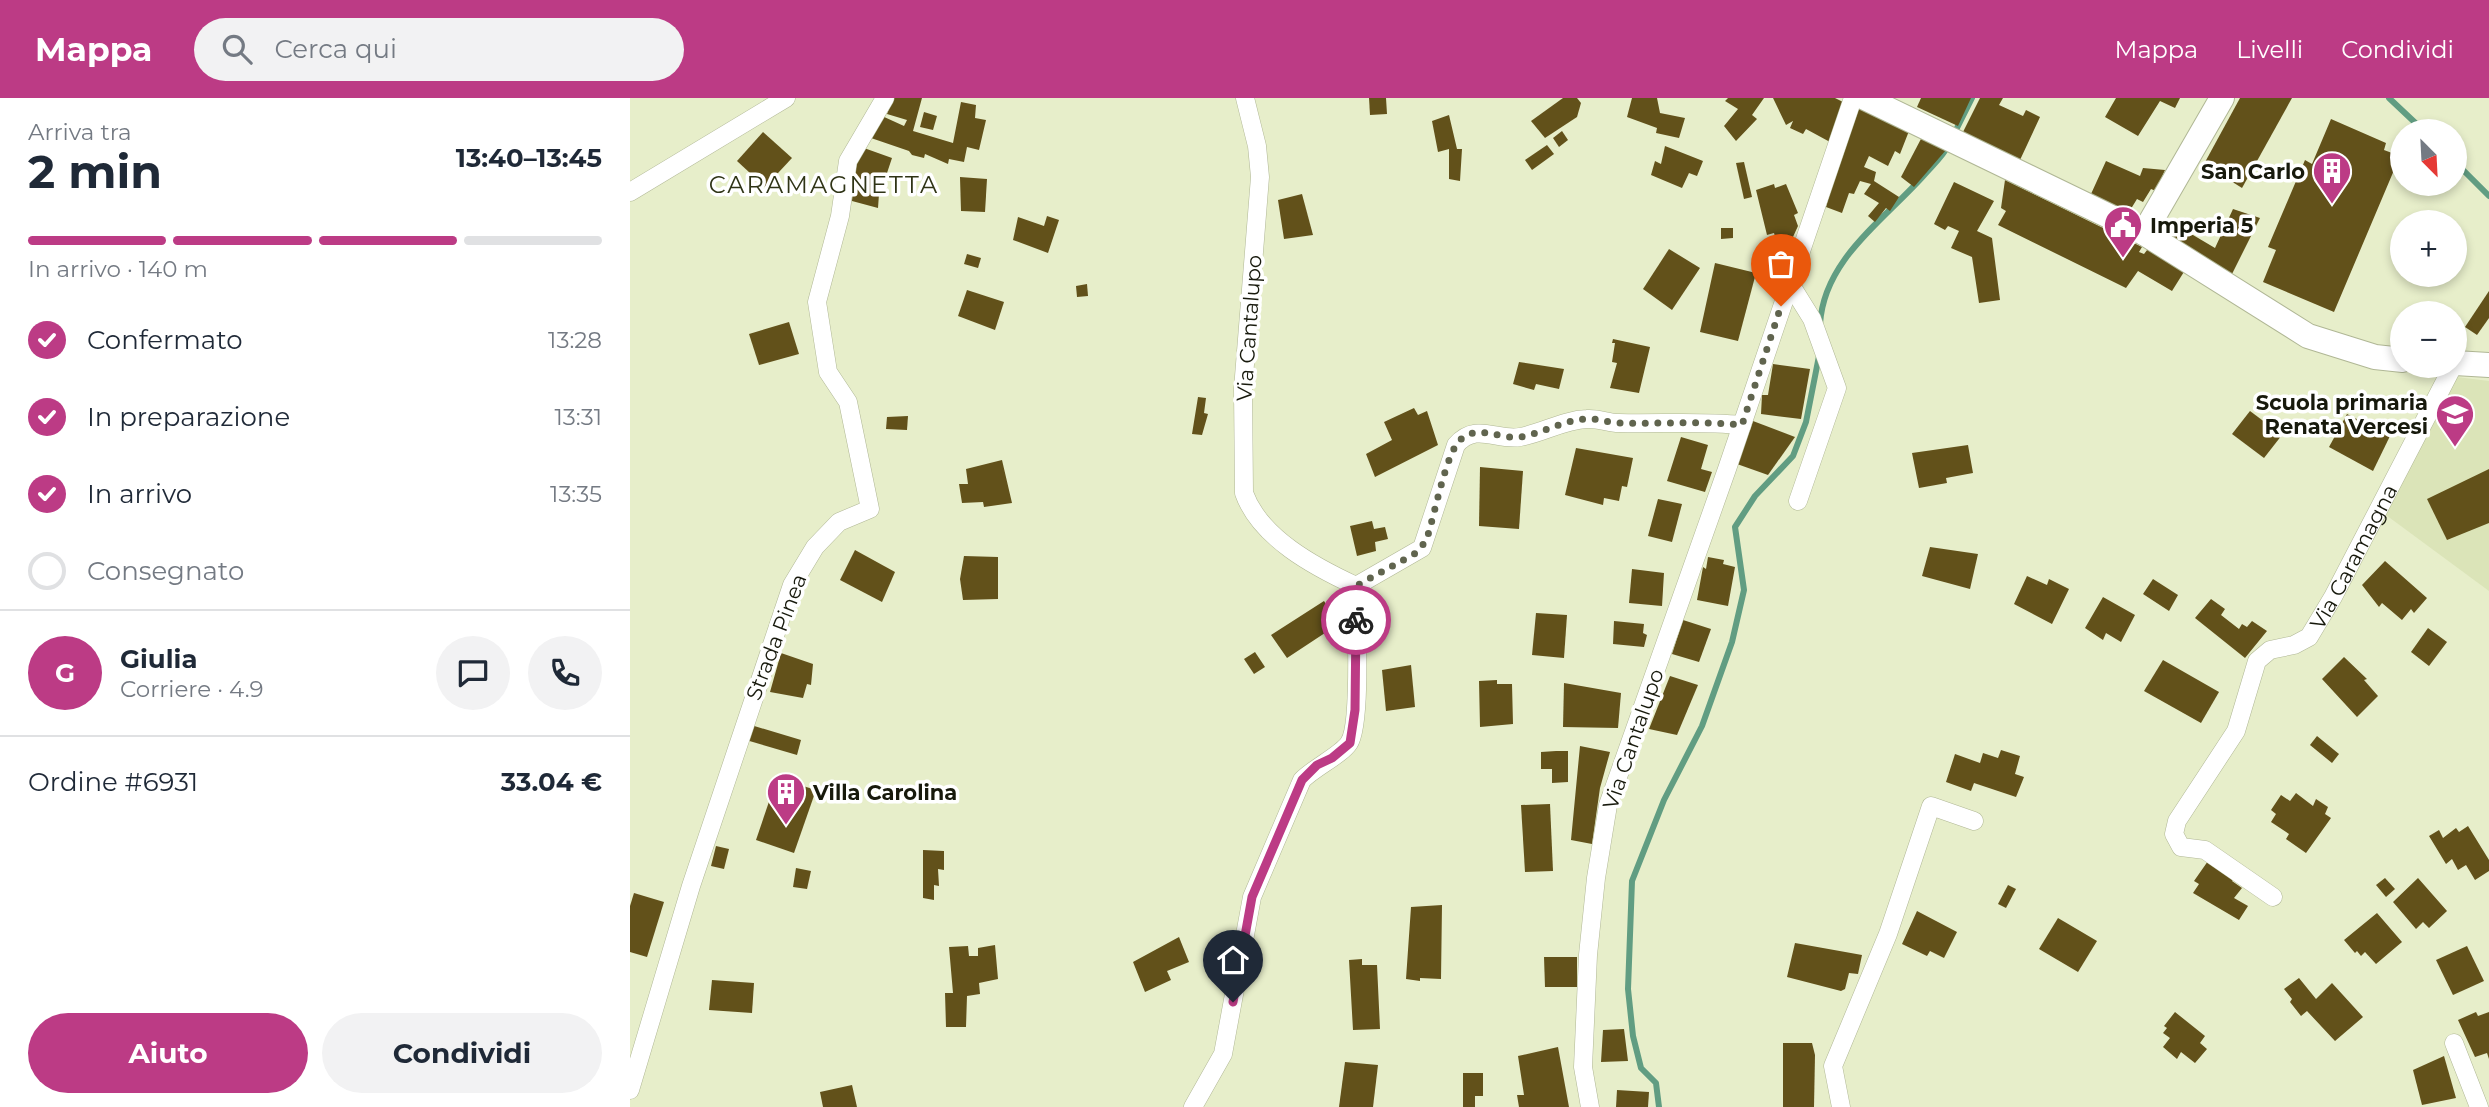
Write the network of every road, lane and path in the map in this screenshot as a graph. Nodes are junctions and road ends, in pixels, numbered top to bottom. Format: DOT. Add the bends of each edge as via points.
graph roads {
  1 [pos="786,98"];
  2 [pos="885,98"];
  3 [pos="1245,98"];
  4 [pos="1853,98"];
  5 [pos="1864,98"];
  6 [pos="2222,98"];
  7 [pos="630,192"];
  8 [pos="2144,233"];
  9 [pos="1789,282"];
  10 [pos="2390,359"];
  11 [pos="2467,364"];
  12 [pos="2489,365"];
  13 [pos="2447,378"];
  14 [pos="1742,425"];
  15 [pos="1798,501"];
  16 [pos="1356,586"];
  17 [pos="1974,821"];
  18 [pos="2273,897"];
  19 [pos="2454,1043"];
  20 [pos="630,1090"];
  21 [pos="1193,1107"];
  22 [pos="1590,1107"];
  23 [pos="1840,1107"];
  24 [pos="2479,1107"];
  1 -- 7 [label="street"];
  2 -- 20 [label="street, Strada Pinea" via="848,161 840,216 817,302 828,372 848,402 870,509 839,522 815,547 792,584 691,886"];
  3 -- 16 [label="street, Via Cantalupo" via="1261,177 1243,389 1244,493 1249,508 1270,531 1308,560"];
  4 -- 9 [label="street, Via Cantalupo"];
  5 -- 8 [label="street"];
  6 -- 8 [label="street"];
  8 -- 10 [label="street" via="2308,336"];
  9 -- 14 [label="street, Via Cantalupo"];
  9 -- 15 [label="street" via="1812,319 1837,388"];
  11 -- 12 [label="street, Via Caramagna"];
  13 -- 18 [label="street, Via Caramagna" via="2315,627 2302,641 2270,650 2258,661 2236,731 2177,821 2174,834 2181,847 2205,850"];
  14 -- 16 [label="street" via="1618,423 1589,418 1522,437 1472,433 1453,450 1422,548"];
  14 -- 22 [label="street, Via Cantalupo" via="1608,805 1588,955 1583,1067"];
  16 -- 21 [label="street" via="1355,710 1350,743 1302,780 1252,897 1223,1054"];
  17 -- 23 [label="street" via="1931,806 1888,934 1833,1066"];
  19 -- 24 [label="street"];
}
